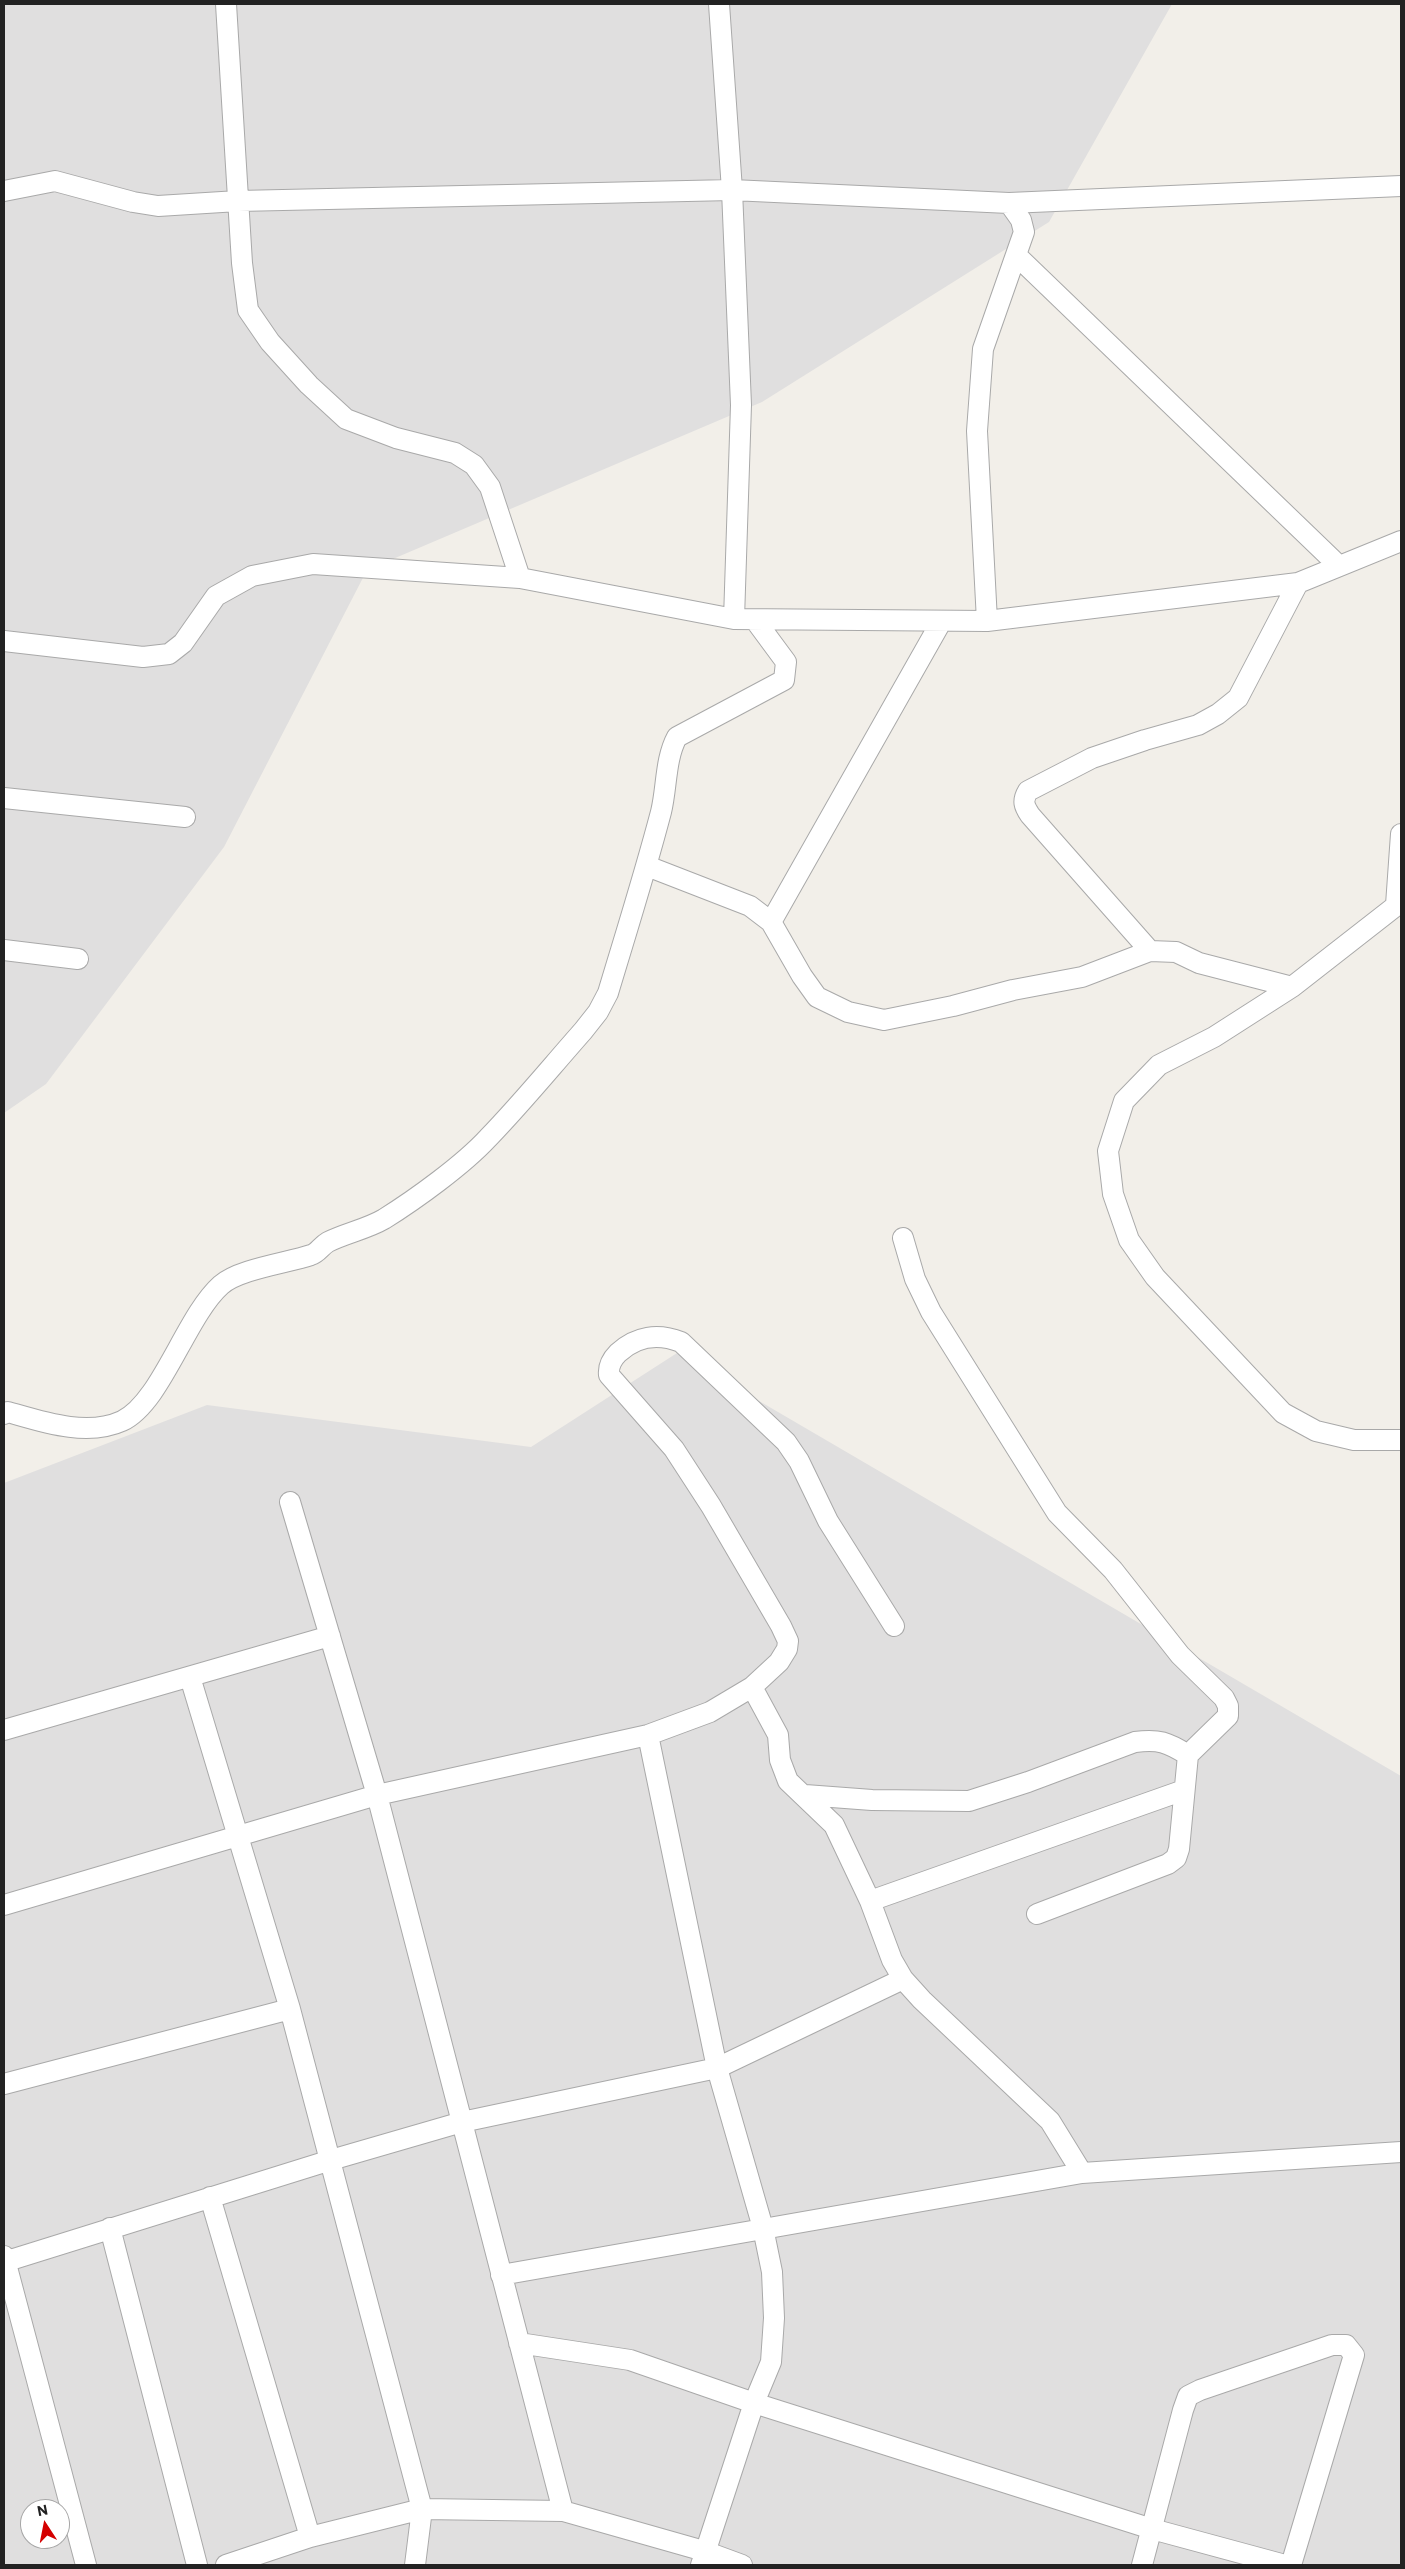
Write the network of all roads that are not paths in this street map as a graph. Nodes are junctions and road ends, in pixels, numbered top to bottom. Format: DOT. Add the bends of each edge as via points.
graph roads {
  1 [pos="226,4"];
  2 [pos="719,4"];
  3 [pos="1401,186"];
  4 [pos="732,190"];
  5 [pos="4,191"];
  6 [pos="238,201"];
  7 [pos="1010,203"];
  8 [pos="1017,256"];
  9 [pos="1401,541"];
  10 [pos="1339,566"];
  11 [pos="520,578"];
  12 [pos="1298,582"];
  13 [pos="734,619"];
  14 [pos="755,620"];
  15 [pos="987,621"];
  16 [pos="942,622"];
  17 [pos="4,641"];
  18 [pos="4,798"];
  19 [pos="185,817"];
  20 [pos="1401,834"];
  21 [pos="647,866"];
  22 [pos="1398,904"];
  23 [pos="771,922"];
  24 [pos="4,950"];
  25 [pos="1150,951"];
  26 [pos="78,959"];
  27 [pos="1292,987"];
  28 [pos="903,1238"];
  29 [pos="4,1414"];
  30 [pos="1401,1440"];
  31 [pos="290,1502"];
  32 [pos="894,1626"];
  33 [pos="330,1636"];
  34 [pos="190,1677"];
  35 [pos="752,1687"];
  36 [pos="4,1730"];
  37 [pos="648,1735"];
  38 [pos="1188,1755"];
  39 [pos="1184,1790"];
  40 [pos="377,1795"];
  41 [pos="805,1795"];
  42 [pos="238,1835"];
  43 [pos="870,1902"];
  44 [pos="4,1905"];
  45 [pos="1037,1914"];
  46 [pos="903,1980"];
  47 [pos="290,2009"];
  48 [pos="717,2068"];
  49 [pos="4,2084"];
  50 [pos="462,2122"];
  51 [pos="1401,2152"];
  52 [pos="330,2160"];
  53 [pos="1082,2173"];
  54 [pos="210,2197"];
  55 [pos="110,2228"];
  56 [pos="763,2228"];
  57 [pos="4,2260"];
  58 [pos="502,2275"];
  59 [pos="519,2343"];
  60 [pos="754,2403"];
  61 [pos="422,2509"];
  62 [pos="563,2511"];
  63 [pos="1152,2530"];
  64 [pos="310,2537"];
  65 [pos="702,2558"];
  66 [pos="86,2565"];
  67 [pos="197,2565"];
  68 [pos="226,2565"];
  69 [pos="415,2565"];
  70 [pos="742,2565"];
  71 [pos="1142,2565"];
  72 [pos="1285,2565"];
  73 [pos="1291,2565"];
  1 -- 6 [label="street"];
  2 -- 4 [label="street"];
  3 -- 7 [label="street"];
  4 -- 6 [label="street"];
  4 -- 7 [label="street"];
  4 -- 13 [label="street" via="741,405"];
  5 -- 6 [label="street" via="55,181 158,206"];
  6 -- 11 [label="street" via="248,310 270,342 346,419 396,438 455,453 474,465 490,487"];
  7 -- 8 [label="street" via="1024,225"];
  8 -- 10 [label="street"];
  8 -- 15 [label="street" via="982,358 977,431"];
  9 -- 10 [label="street"];
  10 -- 12 [label="street"];
  11 -- 13 [label="street"];
  11 -- 17 [label="street" via="313,564 252,576 216,596 183,643 168,654 143,657"];
  12 -- 15 [label="street"];
  12 -- 25 [label="street" via="1238,698 1218,714 1198,725 1092,758 1028,791 1024,798 1024,806 1030,815"];
  13 -- 14 [label="street"];
  14 -- 16 [label="street"];
  14 -- 21 [label="street" via="786,662 786,675 780,684 677,737 671,748 666,792"];
  15 -- 16 [label="street"];
  16 -- 23 [label="street"];
  18 -- 19 [label="street"];
  20 -- 22 [label="street"];
  21 -- 23 [label="street" via="750,906"];
  21 -- 29 [label="street" via="608,993 598,1012 488,1139 457,1167 383,1220 327,1243 313,1254 222,1283 190,1326 155,1387 136,1411 123,1420 109,1425 67,1428 8,1412"];
  22 -- 27 [label="street"];
  23 -- 25 [label="street" via="818,997 848,1012 884,1020 1082,977"];
  24 -- 26 [label="street"];
  25 -- 27 [label="street" via="1176,952 1199,963"];
  27 -- 30 [label="street" via="1214,1038 1159,1065 1124,1100 1108,1150 1113,1194 1129,1240 1156,1277 1283,1413 1316,1431 1354,1440"];
  28 -- 38 [label="street" via="915,1279 931,1312 1057,1512 1113,1570 1180,1655 1224,1698 1228,1716"];
  31 -- 33 [label="street"];
  32 -- 35 [label="street" via="828,1521 799,1461 786,1442 681,1342 669,1337 645,1337 633,1341 614,1357 608,1368 612,1380 674,1449 711,1506 788,1642 779,1662"];
  33 -- 34 [label="street"];
  33 -- 40 [label="street"];
  34 -- 36 [label="street"];
  34 -- 42 [label="street"];
  35 -- 37 [label="street" via="710,1712"];
  35 -- 41 [label="street" via="778,1734 780,1760 788,1781"];
  37 -- 40 [label="street"];
  37 -- 48 [label="street"];
  38 -- 39 [label="street"];
  38 -- 41 [label="street" via="1168,1743 1152,1740 1135,1742 969,1801 872,1800"];
  39 -- 43 [label="street"];
  39 -- 45 [label="street" via="1176,1858 1168,1864"];
  40 -- 42 [label="street"];
  40 -- 50 [label="street"];
  41 -- 43 [label="street" via="834,1825"];
  42 -- 44 [label="street"];
  42 -- 47 [label="street"];
  43 -- 46 [label="street"];
  46 -- 48 [label="street"];
  46 -- 53 [label="street" via="1050,2121"];
  47 -- 49 [label="street"];
  47 -- 52 [label="street"];
  48 -- 50 [label="street"];
  48 -- 56 [label="street"];
  50 -- 52 [label="street"];
  50 -- 58 [label="street"];
  51 -- 53 [label="street"];
  52 -- 54 [label="street"];
  52 -- 61 [label="street"];
  53 -- 56 [label="street"];
  54 -- 55 [label="street"];
  54 -- 64 [label="street"];
  55 -- 57 [label="street"];
  55 -- 67 [label="street"];
  56 -- 58 [label="street"];
  56 -- 60 [label="street" via="772,2272 774,2318 771,2362"];
  57 -- 66 [label="street"];
  58 -- 59 [label="street"];
  59 -- 60 [label="street" via="630,2360"];
  59 -- 62 [label="street"];
  60 -- 63 [label="street"];
  60 -- 65 [label="street"];
  61 -- 62 [label="street"];
  61 -- 64 [label="street"];
  61 -- 69 [label="street"];
  62 -- 65 [label="street"];
  63 -- 71 [label="street"];
  63 -- 72 [label="street"];
  63 -- 73 [label="street" via="1188,2396 1332,2345 1346,2345 1354,2355"];
  64 -- 68 [label="street"];
  65 -- 70 [label="street"];
}
